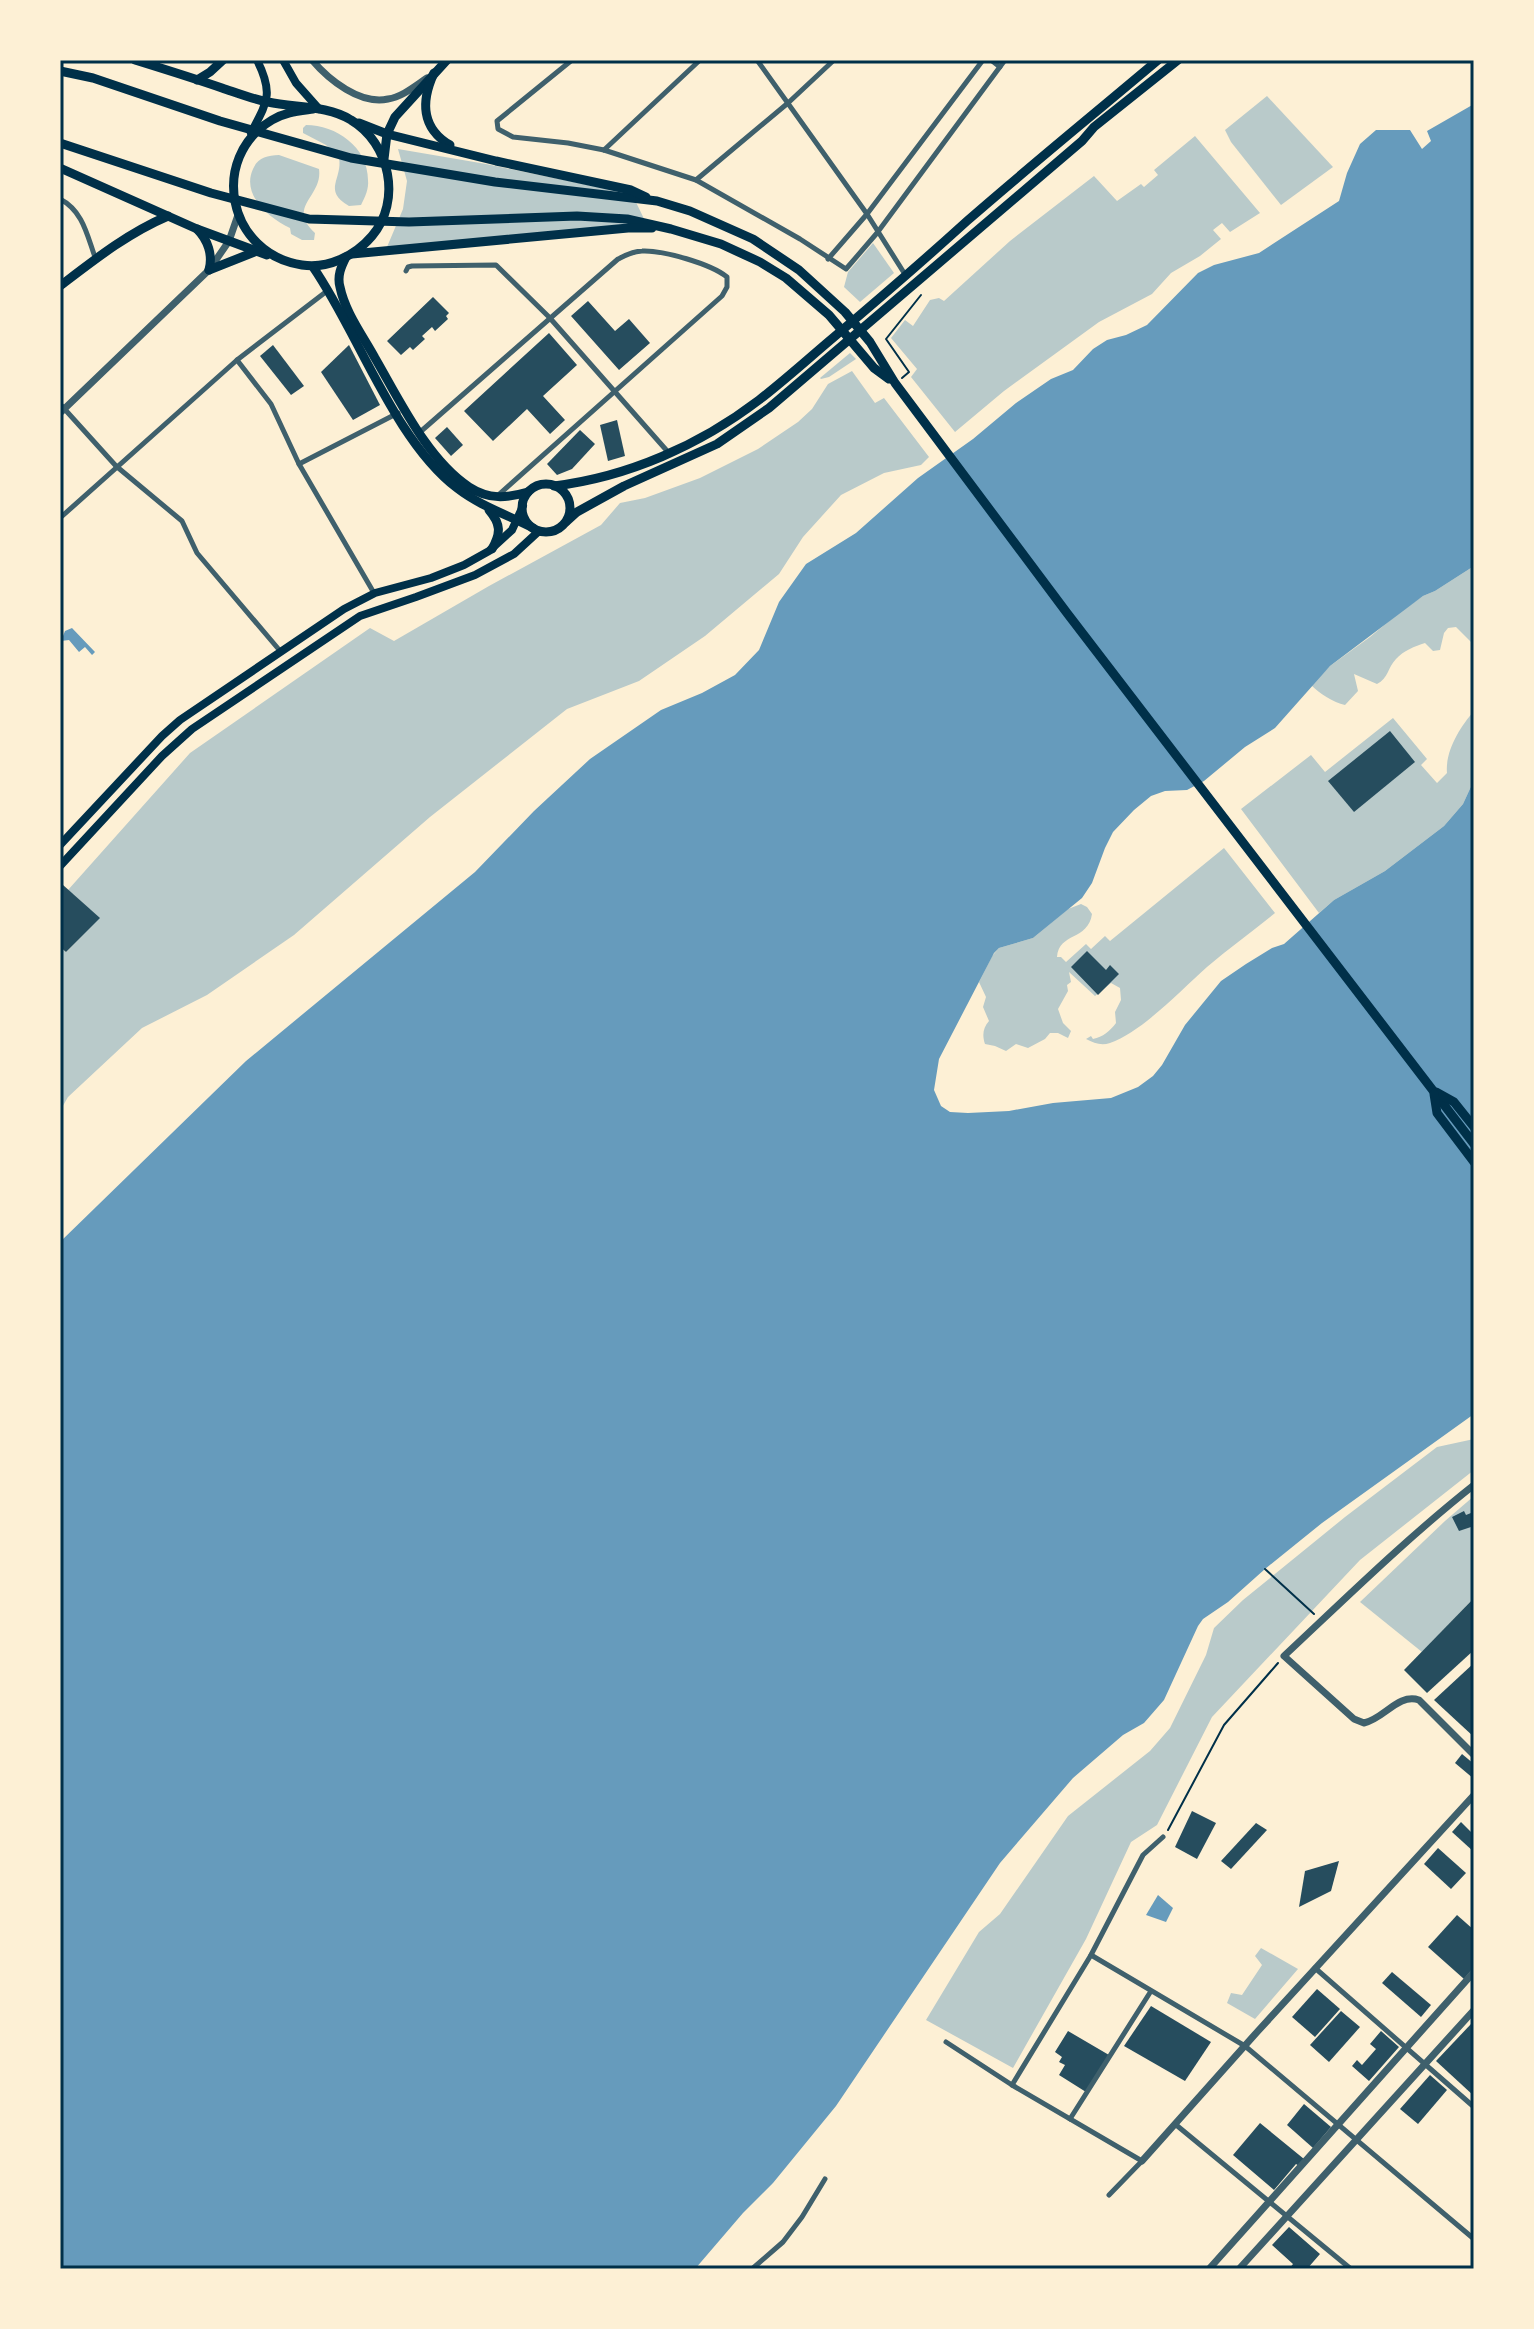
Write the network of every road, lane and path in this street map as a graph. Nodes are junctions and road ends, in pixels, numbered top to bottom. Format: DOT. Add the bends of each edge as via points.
graph roads {
  1 [pos="135,60"];
  2 [pos="223,60"];
  3 [pos="257,60"];
  4 [pos="283,60"];
  5 [pos="312,60"];
  6 [pos="447,60"];
  7 [pos="572,60"];
  8 [pos="700,60"];
  9 [pos="757,60"];
  10 [pos="834,60"];
  11 [pos="983,60"];
  12 [pos="991,60"];
  13 [pos="1005,60"];
  14 [pos="1140,60"];
  15 [pos="1158,60"];
  16 [pos="1178,60"];
  17 [pos="1000,67"];
  18 [pos="1148,68"];
  19 [pos="60,71"];
  20 [pos="434,73"];
  21 [pos="197,80"];
  22 [pos="267,102"];
  23 [pos="788,103"];
  24 [pos="316,109"];
  25 [pos="352,121"];
  26 [pos="387,134"];
  27 [pos="60,143"];
  28 [pos="244,148"];
  29 [pos="604,150"];
  30 [pos="464,152"];
  31 [pos="384,159"];
  32 [pos="60,168"];
  33 [pos="696,180"];
  34 [pos="60,199"];
  35 [pos="657,201"];
  36 [pos="867,214"];
  37 [pos="238,215"];
  38 [pos="168,216"];
  39 [pos="197,229"];
  40 [pos="671,229"];
  41 [pos="877,233"];
  42 [pos="229,241"];
  43 [pos="257,251"];
  44 [pos="349,256"];
  45 [pos="95,258"];
  46 [pos="828,259"];
  47 [pos="284,261"];
  48 [pos="313,267"];
  49 [pos="209,270"];
  50 [pos="406,271"];
  51 [pos="906,276"];
  52 [pos="60,286"];
  53 [pos="328,291"];
  54 [pos="549,317"];
  55 [pos="237,360"];
  56 [pos="895,383"];
  57 [pos="615,391"];
  58 [pos="62,409"];
  59 [pos="400,412"];
  60 [pos="416,435"];
  61 [pos="669,454"];
  62 [pos="299,464"];
  63 [pos="116,466"];
  64 [pos="554,486"];
  65 [pos="528,492"];
  66 [pos="496,497"];
  67 [pos="523,506"];
  68 [pos="487,507"];
  69 [pos="60,518"];
  70 [pos="517,520"];
  71 [pos="566,522"];
  72 [pos="536,530"];
  73 [pos="492,549"];
  74 [pos="375,593"];
  75 [pos="281,652"];
  76 [pos="60,845"];
  77 [pos="60,866"];
  78 [pos="1434,1091"];
  79 [pos="1474,1127"];
  80 [pos="1474,1144"];
  81 [pos="1474,1162"];
  82 [pos="1474,1485"];
  83 [pos="1265,1569"];
  84 [pos="1314,1614"];
  85 [pos="1284,1656"];
  86 [pos="1474,1755"];
  87 [pos="1474,1795"];
  88 [pos="1163,1837"];
  89 [pos="1091,1955"];
  90 [pos="1315,1968"];
  91 [pos="1474,1972"];
  92 [pos="1151,1991"];
  93 [pos="1474,2010"];
  94 [pos="946,2042"];
  95 [pos="1245,2046"];
  96 [pos="1405,2047"];
  97 [pos="1423,2064"];
  98 [pos="1012,2085"];
  99 [pos="1474,2107"];
  100 [pos="1070,2119"];
  101 [pos="1338,2123"];
  102 [pos="1175,2124"];
  103 [pos="1356,2140"];
  104 [pos="1142,2161"];
  105 [pos="825,2179"];
  106 [pos="1109,2195"];
  107 [pos="1270,2202"];
  108 [pos="1286,2217"];
  109 [pos="1474,2239"];
  110 [pos="752,2269"];
  111 [pos="1209,2269"];
  112 [pos="1239,2269"];
  113 [pos="1351,2269"];
  1 -- 21 [label="main road"];
  2 -- 21 [label="main road"];
  3 -- 22 [label="main road" via="267,84"];
  4 -- 24 [label="main road"];
  5 -- 20 [label="street" via="336,83 376,100 398,96"];
  6 -- 20 [label="main road"];
  7 -- 29 [label="street" via="497,121 498,129 513,137"];
  8 -- 29 [label="street"];
  9 -- 23 [label="street"];
  10 -- 23 [label="street"];
  11 -- 36 [label="street"];
  12 -- 17 [label="street"];
  13 -- 17 [label="street"];
  14 -- 18 [label="street"];
  15 -- 18 [label="main road"];
  16 -- 71 [label="main road" via="769,408 717,444 629,484"];
  17 -- 41 [label="street"];
  18 -- 51 [label="main road"];
  19 -- 35 [label="main road" via="351,158"];
  20 -- 26 [label="main road" via="395,117"];
  20 -- 30 [label="main road" via="425,97 426,118 437,137"];
  21 -- 22 [label="main road"];
  22 -- 24 [label="main road"];
  22 -- 28 [label="main road"];
  23 -- 33 [label="street"];
  23 -- 36 [label="street"];
  24 -- 25 [label="main road"];
  24 -- 28 [label="main road" via="273,119"];
  25 -- 26 [label="main road"];
  25 -- 31 [label="main road" via="371,137"];
  26 -- 30 [label="main road"];
  26 -- 31 [label="main road"];
  27 -- 40 [label="main road" via="309,219 409,222 577,216"];
  28 -- 37 [label="main road" via="235,169"];
  29 -- 33 [label="street"];
  30 -- 35 [label="main road" via="631,190"];
  31 -- 44 [label="main road" via="389,185 385,212 373,236"];
  32 -- 38 [label="main road"];
  33 -- 46 [label="street"];
  34 -- 45 [label="street" via="81,217"];
  35 -- 56 [label="main road" via="753,239 799,270 845,312"];
  36 -- 41 [label="street"];
  36 -- 46 [label="street"];
  37 -- 42 [label="street"];
  37 -- 47 [label="main road" via="249,235"];
  38 -- 39 [label="main road"];
  38 -- 45 [label="main road"];
  39 -- 42 [label="main road"];
  39 -- 49 [label="main road" via="208,246"];
  40 -- 44 [label="main road" via="628,228"];
  40 -- 56 [label="main road" via="721,244 786,278"];
  41 -- 46 [label="street" via="849,268"];
  41 -- 51 [label="street"];
  42 -- 43 [label="main road"];
  42 -- 49 [label="street"];
  43 -- 47 [label="main road"];
  43 -- 49 [label="main road"];
  44 -- 48 [label="main road"];
  44 -- 59 [label="main road" via="339,281 345,302"];
  45 -- 52 [label="main road"];
  47 -- 48 [label="main road"];
  48 -- 53 [label="main road"];
  49 -- 58 [label="street"];
  50 -- 54 [label="street" via="412,266 496,265"];
  51 -- 61 [label="main road" via="759,400"];
  53 -- 55 [label="street"];
  53 -- 59 [label="main road"];
  54 -- 57 [label="street"];
  54 -- 57 [label="street" via="633,251 658,252 724,274 728,280 722,296"];
  54 -- 60 [label="street"];
  55 -- 62 [label="street" via="271,404"];
  55 -- 63 [label="street"];
  56 -- 78 [label="main road"];
  57 -- 61 [label="street"];
  57 -- 66 [label="street"];
  58 -- 63 [label="street"];
  59 -- 60 [label="main road"];
  59 -- 62 [label="street"];
  60 -- 66 [label="main road" via="459,479"];
  60 -- 68 [label="main road" via="446,479"];
  61 -- 64 [label="main road"];
  62 -- 74 [label="street"];
  63 -- 69 [label="street"];
  63 -- 75 [label="street" via="182,521 197,553"];
  64 -- 65 [label="main road" via="540,485"];
  64 -- 71 [label="main road" via="569,501"];
  65 -- 66 [label="main road"];
  65 -- 67 [label="main road"];
  67 -- 70 [label="main road"];
  67 -- 72 [label="main road" via="525,519"];
  68 -- 70 [label="main road"];
  68 -- 73 [label="main road" via="500,529"];
  70 -- 72 [label="main road"];
  70 -- 73 [label="main road"];
  71 -- 72 [label="main road" via="554,531"];
  72 -- 77 [label="main road" via="514,554 475,575 360,616 192,729"];
  73 -- 74 [label="main road" via="431,578"];
  74 -- 75 [label="main road"];
  75 -- 76 [label="main road" via="180,720"];
  78 -- 79 [label="main road" via="1454,1102"];
  78 -- 80 [label="main road"];
  78 -- 81 [label="main road" via="1437,1113"];
  82 -- 85 [label="street"];
  83 -- 84 [label="path"];
  85 -- 86 [label="street" via="1354,1719 1364,1723 1403,1699 1419,1700"];
  85 -- 88 [label="path" via="1224,1725"];
  87 -- 90 [label="street"];
  88 -- 89 [label="street" via="1143,1855"];
  89 -- 92 [label="street"];
  89 -- 98 [label="street"];
  90 -- 95 [label="street"];
  90 -- 96 [label="street"];
  91 -- 96 [label="street"];
  92 -- 95 [label="street"];
  92 -- 100 [label="street"];
  93 -- 97 [label="street"];
  94 -- 98 [label="street"];
  95 -- 101 [label="street"];
  95 -- 102 [label="street"];
  96 -- 97 [label="street"];
  96 -- 101 [label="street"];
  97 -- 99 [label="street"];
  97 -- 103 [label="street"];
  98 -- 100 [label="street"];
  100 -- 104 [label="street"];
  101 -- 103 [label="street"];
  101 -- 107 [label="street"];
  102 -- 104 [label="street"];
  102 -- 107 [label="street"];
  103 -- 108 [label="street"];
  103 -- 109 [label="street"];
  104 -- 106 [label="street"];
  105 -- 110 [label="street" via="783,2242"];
  107 -- 108 [label="street"];
  107 -- 111 [label="street"];
  108 -- 112 [label="street"];
  108 -- 113 [label="street"];
}
